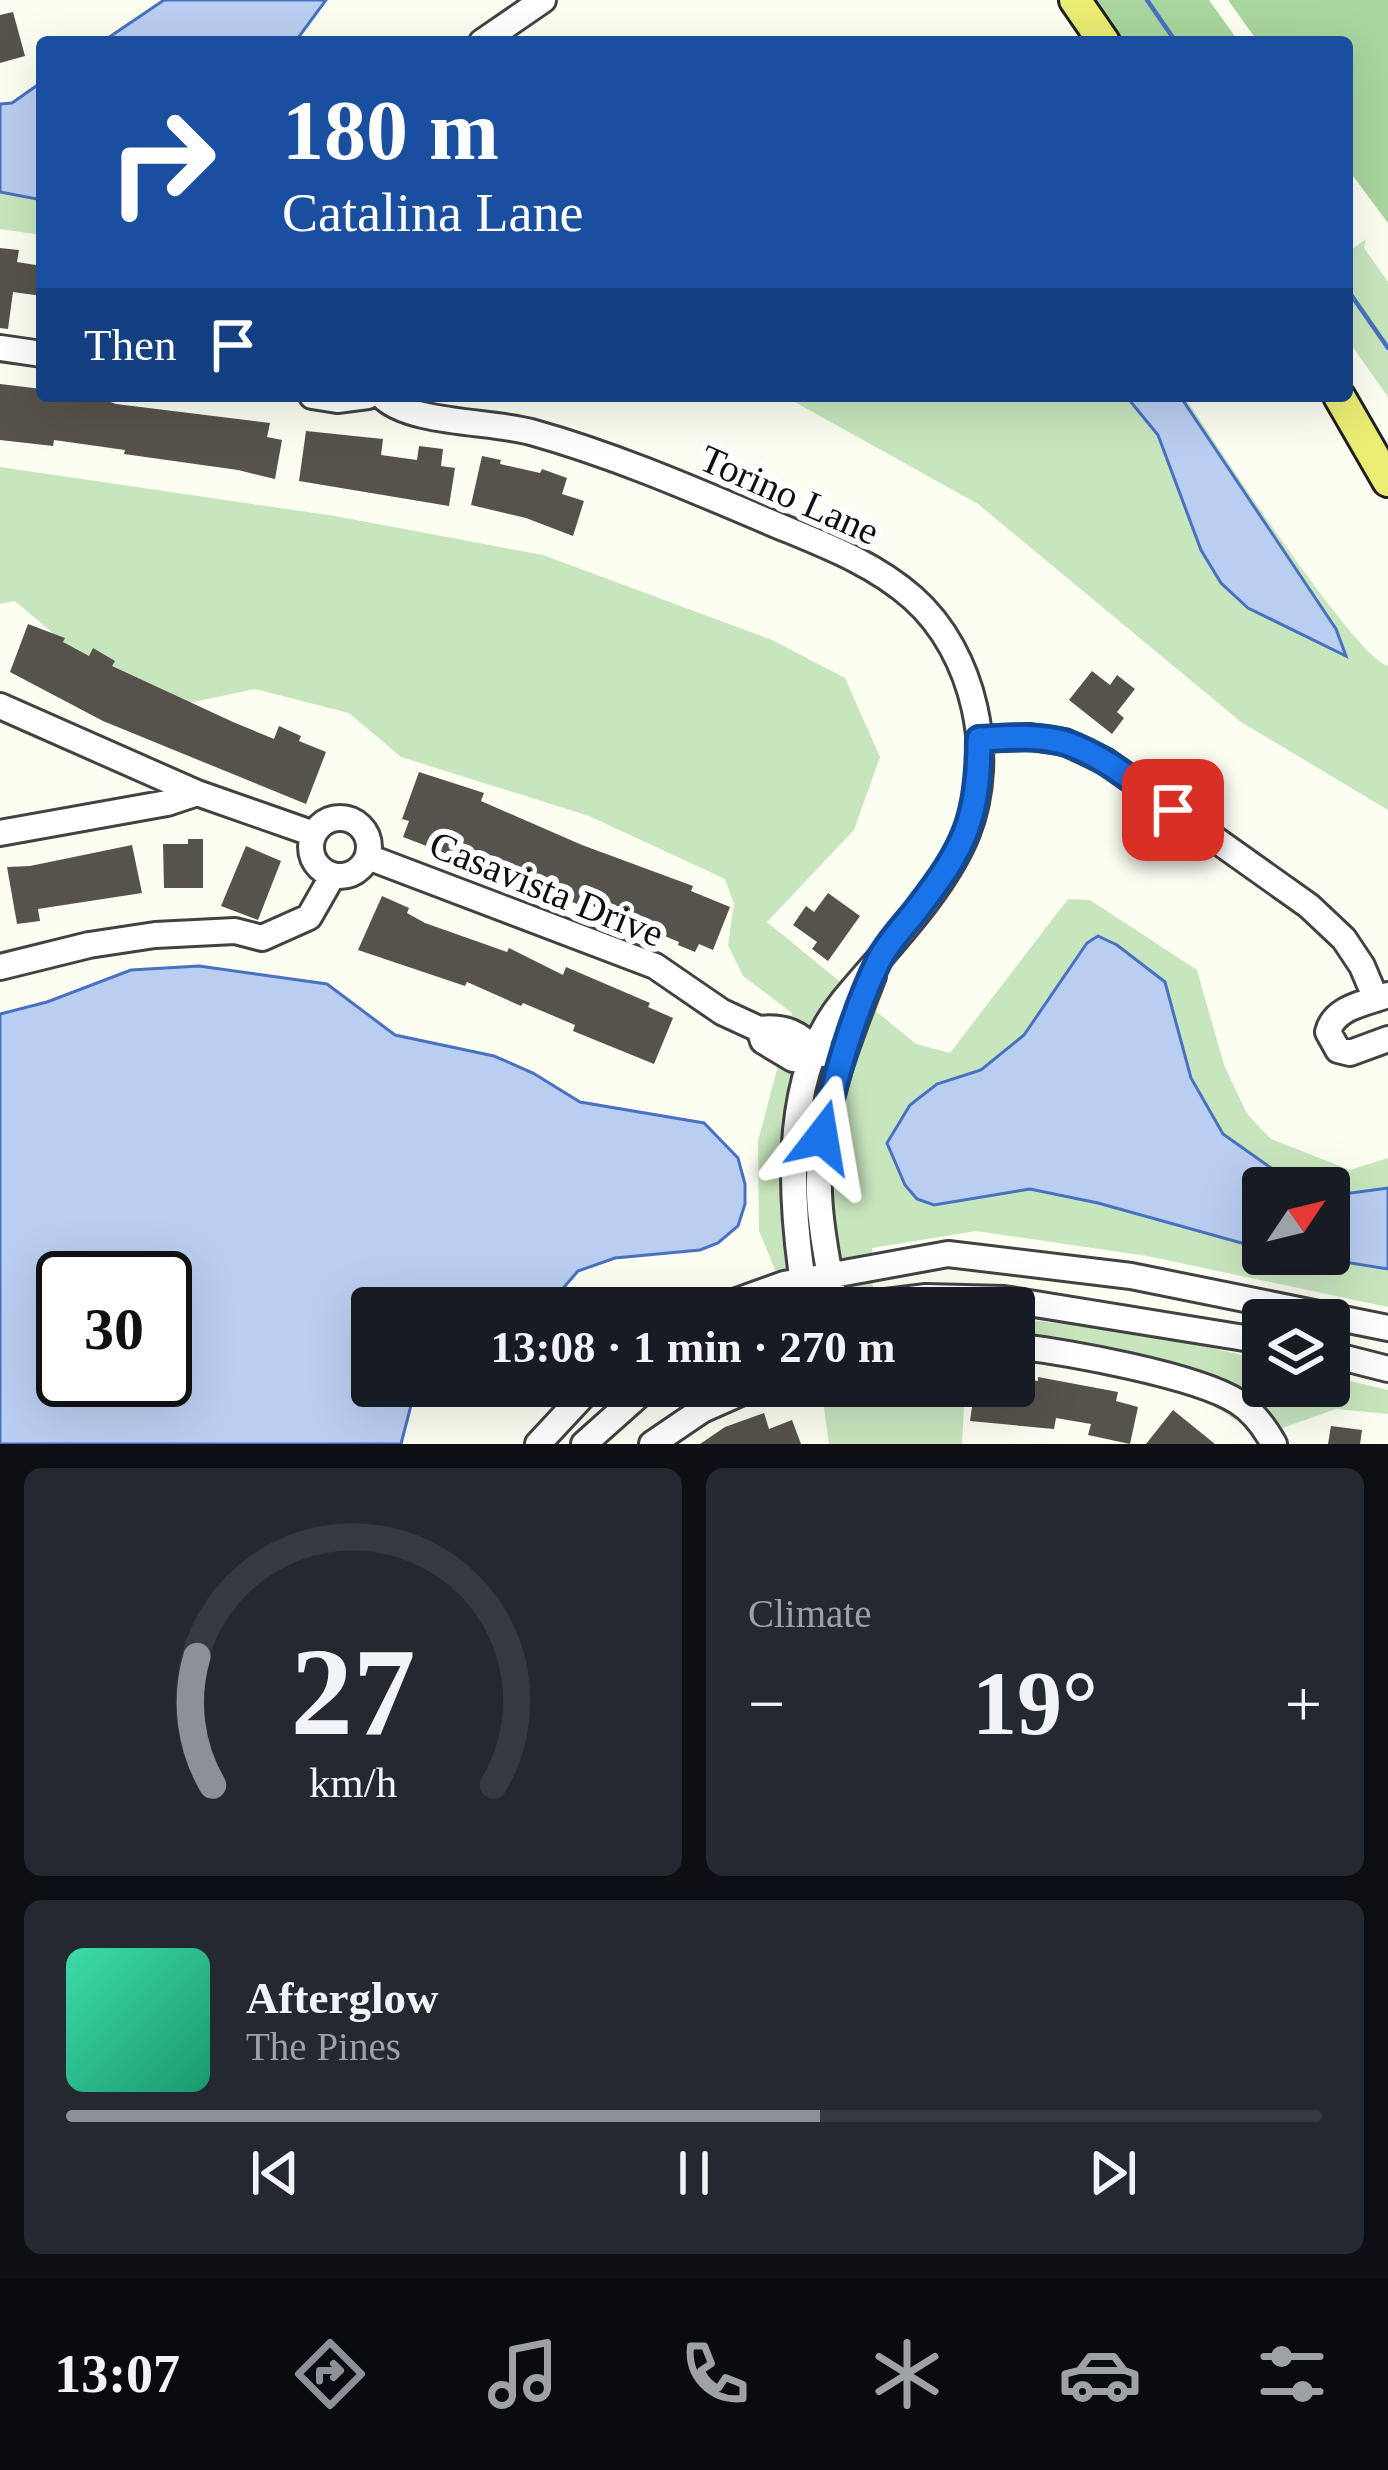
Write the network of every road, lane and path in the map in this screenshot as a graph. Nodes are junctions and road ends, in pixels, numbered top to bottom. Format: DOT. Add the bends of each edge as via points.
graph roads {
  1 [pos="542,0"];
  2 [pos="1075,0"];
  3 [pos="491,36"];
  4 [pos="1100,36"];
  5 [pos="0,347"];
  6 [pos="36,353"];
  7 [pos="1353,392"];
  8 [pos="391,402"];
  9 [pos="1342,402"];
  10 [pos="1388,442"];
  11 [pos="1388,482"];
  12 [pos="0,706"];
  13 [pos="979,739"];
  14 [pos="197,793"];
  15 [pos="0,833"];
  16 [pos="314,834"];
  17 [pos="368,856"];
  18 [pos="332,874"];
  19 [pos="880,957"];
  20 [pos="0,967"];
  21 [pos="1382,997"];
  22 [pos="1388,1040"];
  23 [pos="816,1052"];
  24 [pos="843,1058"];
  25 [pos="830,1274"];
  26 [pos="802,1280"];
  27 [pos="781,1287"];
  28 [pos="803,1287"];
  29 [pos="832,1287"];
  30 [pos="1220,1292"];
  31 [pos="1035,1304"];
  32 [pos="1388,1328"];
  33 [pos="1208,1331"];
  34 [pos="1242,1337"];
  35 [pos="1035,1348"];
  36 [pos="1350,1359"];
  37 [pos="1388,1369"];
  38 [pos="572,1407"];
  39 [pos="625,1407"];
  40 [pos="709,1407"];
  41 [pos="538,1444"];
  42 [pos="584,1444"];
  43 [pos="652,1444"];
  44 [pos="1274,1444"];
  1 -- 3 [label="street"];
  2 -- 4 [label="main road"];
  5 -- 6 [label="street"];
  7 -- 10 [label="main road"];
  8 -- 13 [label="street, Torino Lane" via="528,430 853,557 891,580 938,627 971,694"];
  9 -- 11 [label="main road"];
  12 -- 14 [label="street, Casavista Drive"];
  13 -- 19 [label="street, Torino Lane" via="968,831 951,866"];
  13 -- 21 [label="street" via="1065,742 1105,761 1309,906"];
  14 -- 15 [label="street"];
  14 -- 16 [label="street, Casavista Drive"];
  16 -- 17 [label="street, Casavista Drive" via="328,820 347,818 363,829"];
  16 -- 18 [label="street" via="315,862"];
  17 -- 18 [label="street, Casavista Drive" via="356,871"];
  17 -- 23 [label="street, Casavista Drive" via="655,966 722,1012 759,1029 802,1035"];
  18 -- 20 [label="street" via="309,917 262,938 235,931 155,935"];
  19 -- 23 [label="street, Torino Lane" via="838,1006"];
  19 -- 24 [label="street, Torino Lane"];
  21 -- 22 [label="street" via="1339,1013 1329,1040 1350,1054"];
  23 -- 24 [label="street, Casavista Drive"];
  23 -- 26 [label="street, Torino Lane" via="793,1139"];
  24 -- 25 [label="street, Torino Lane" via="822,1137 819,1194"];
  25 -- 26 [label="street"];
  25 -- 29 [label="street, Torino Lane"];
  25 -- 30 [label="street" via="949,1254"];
  26 -- 27 [label="street"];
  26 -- 28 [label="street, Torino Lane"];
  30 -- 32 [label="street"];
  30 -- 33 [label="street" via="1205,1302"];
  31 -- 33 [label="street"];
  33 -- 34 [label="street"];
  35 -- 44 [label="street" via="1212,1388 1241,1403"];
  36 -- 37 [label="street"];
  38 -- 41 [label="street"];
  39 -- 42 [label="street"];
  40 -- 43 [label="street"];
}
